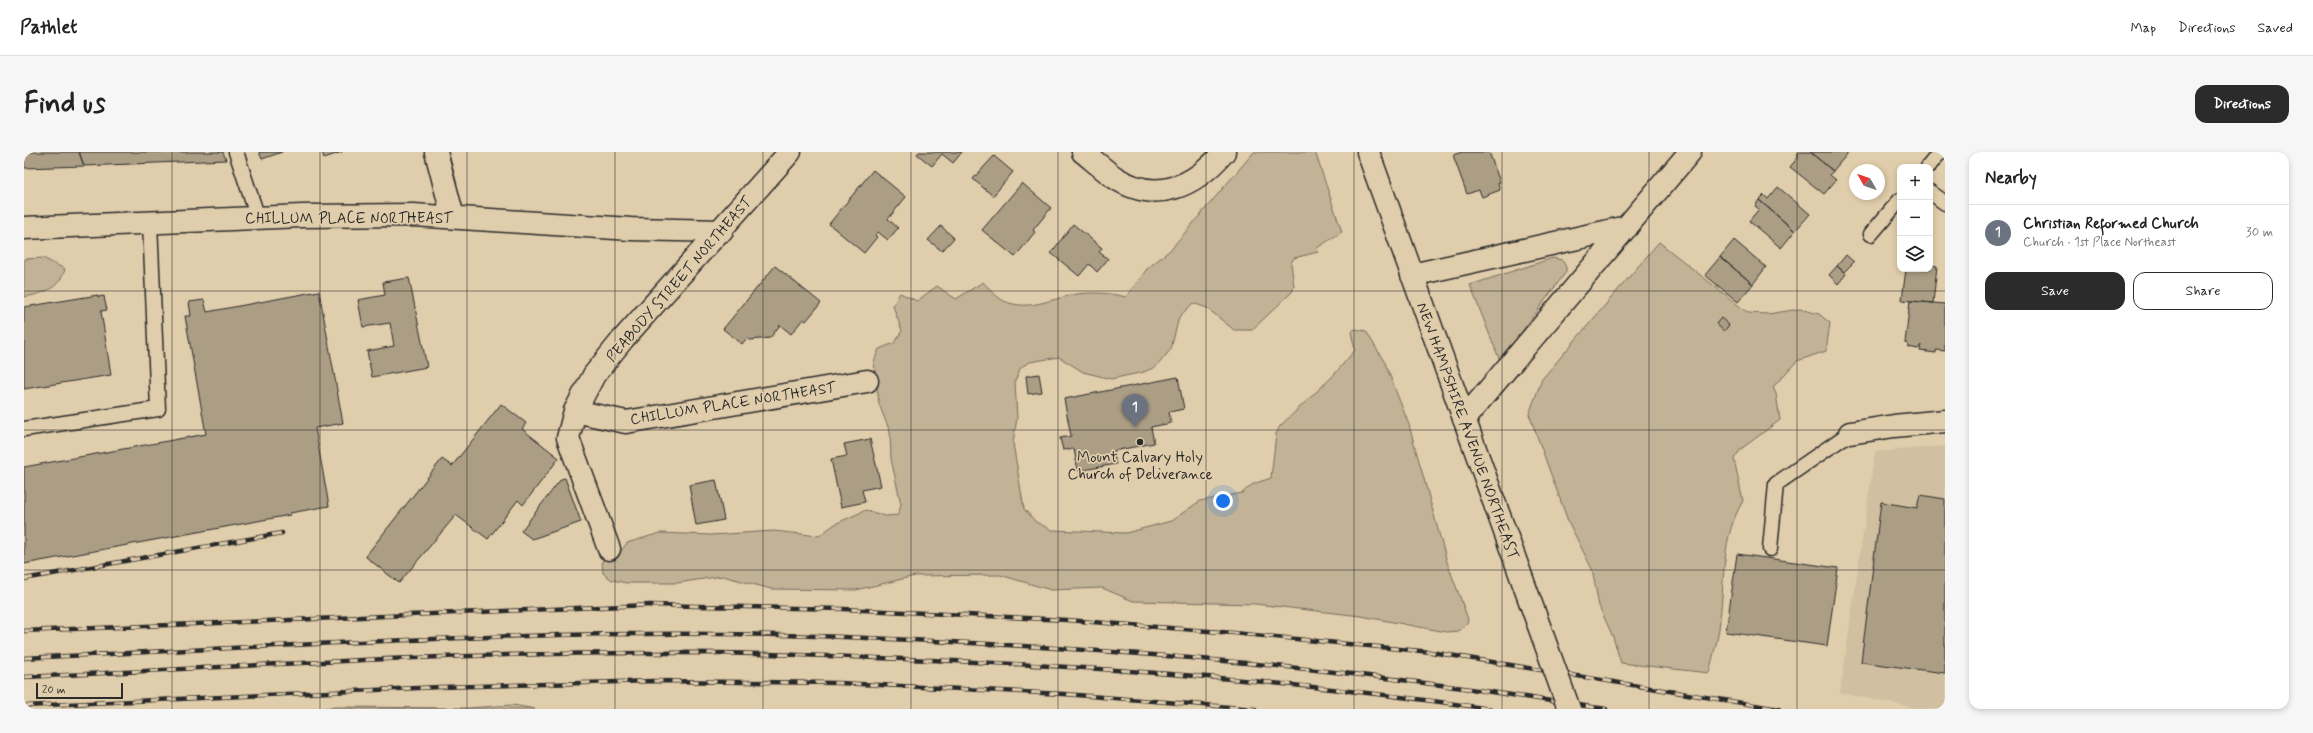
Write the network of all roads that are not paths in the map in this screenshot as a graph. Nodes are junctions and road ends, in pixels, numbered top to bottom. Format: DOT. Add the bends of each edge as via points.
graph roads {
  1 [pos="236,152"];
  2 [pos="436,152"];
  3 [pos="790,152"];
  4 [pos="1082,152"];
  5 [pos="1224,152"];
  6 [pos="1368,152"];
  7 [pos="1690,152"];
  8 [pos="1940,152"];
  9 [pos="1930,164"];
  10 [pos="1933,194"];
  11 [pos="1945,203"];
  12 [pos="1897,204"];
  13 [pos="453,217"];
  14 [pos="258,218"];
  15 [pos="150,223"];
  16 [pos="1627,227"];
  17 [pos="24,228"];
  18 [pos="722,231"];
  19 [pos="1871,234"];
  20 [pos="1412,275"];
  21 [pos="867,381"];
  22 [pos="575,411"];
  23 [pos="1464,420"];
  24 [pos="1945,421"];
  25 [pos="24,429"];
  26 [pos="1850,433"];
  27 [pos="1770,548"];
  28 [pos="609,549"];
  29 [pos="1569,709"];
  1 -- 14 [label="lane"];
  2 -- 13 [label="street"];
  3 -- 18 [label="street, PEABODY STREET NORTHEAST"];
  4 -- 5 [label="street" via="1126,183 1153,190 1177,188 1194,180"];
  6 -- 20 [label="street, NEW HAMPSHIRE AVENUE NORTHEAST"];
  7 -- 16 [label="street"];
  8 -- 9 [label="lane"];
  10 -- 11 [label="lane"];
  12 -- 19 [label="lane"];
  13 -- 14 [label="street, CHILLUM PLACE NORTHEAST" via="405,215"];
  13 -- 18 [label="street, CHILLUM PLACE NORTHEAST" via="631,229"];
  14 -- 15 [label="street, CHILLUM PLACE NORTHEAST"];
  15 -- 17 [label="street, CHILLUM PLACE NORTHEAST"];
  15 -- 25 [label="lane" via="158,409"];
  16 -- 20 [label="street"];
  16 -- 23 [label="street"];
  18 -- 22 [label="street, PEABODY STREET NORTHEAST" via="623,339 594,375"];
  20 -- 23 [label="street, NEW HAMPSHIRE AVENUE NORTHEAST"];
  21 -- 22 [label="street, CHILLUM PLACE NORTHEAST" via="626,422"];
  22 -- 28 [label="street, PEABODY STREET NORTHEAST" via="568,438"];
  23 -- 29 [label="street, NEW HAMPSHIRE AVENUE NORTHEAST, bridge"];
  24 -- 26 [label="street"];
  26 -- 27 [label="lane" via="1776,484"];
}
